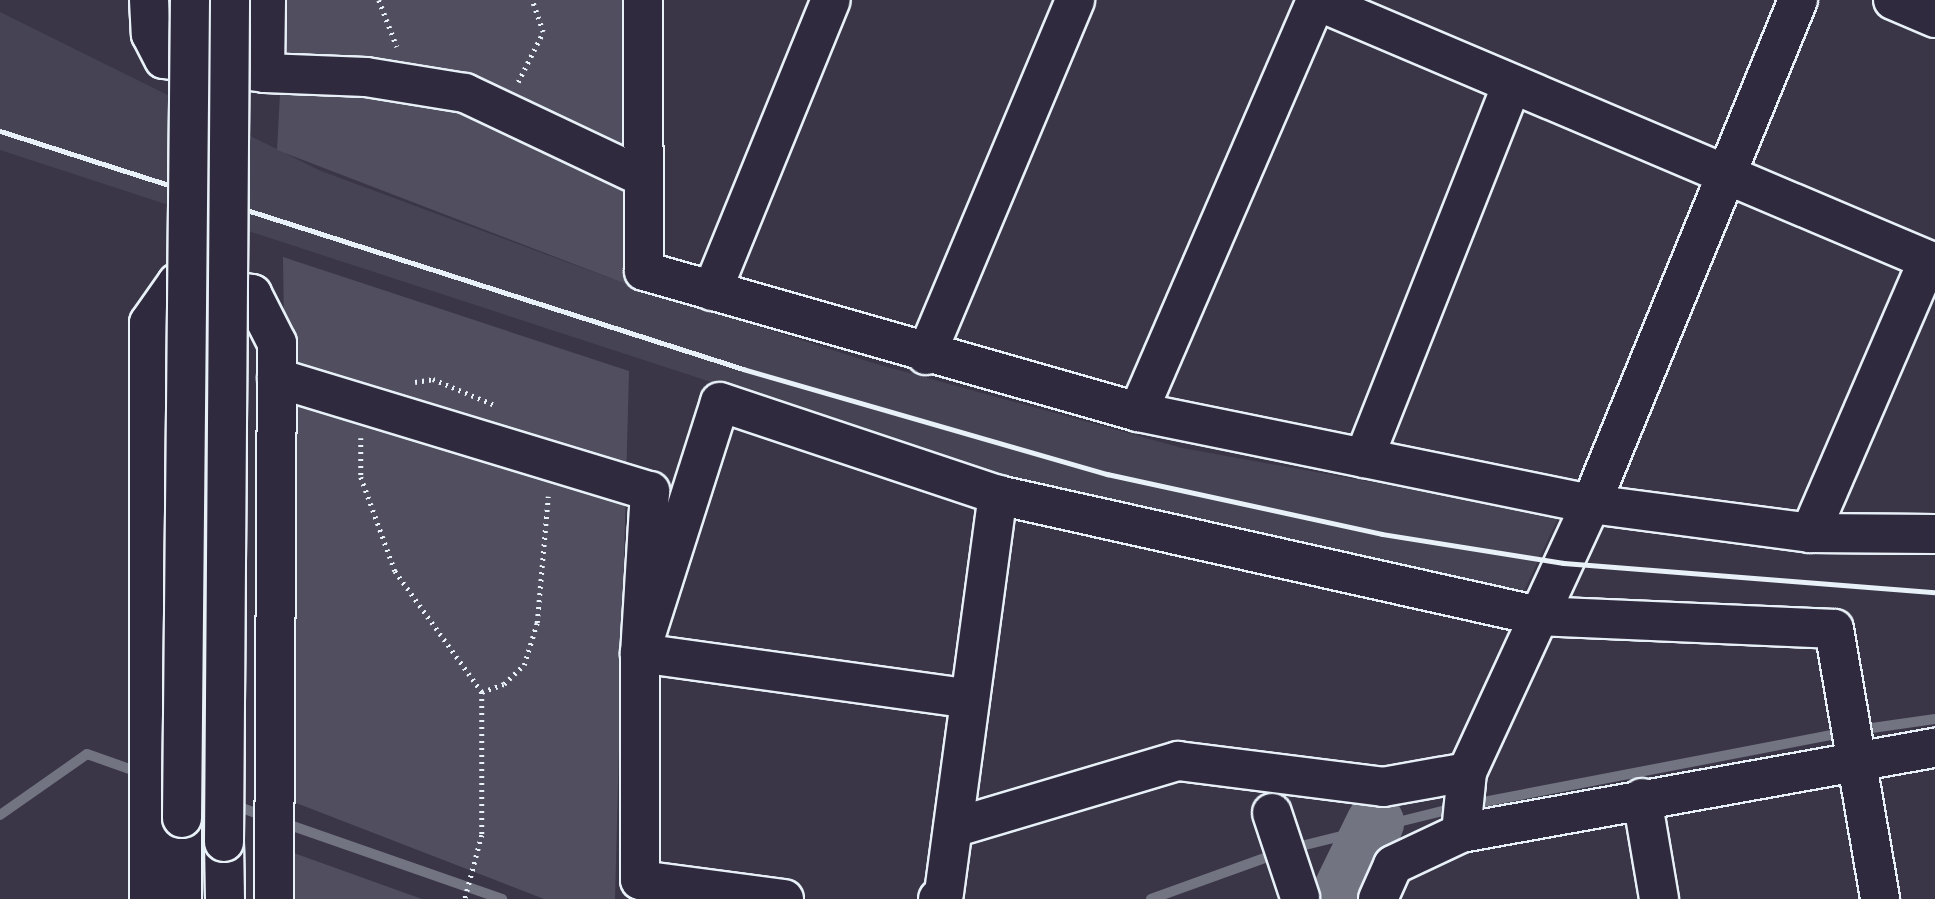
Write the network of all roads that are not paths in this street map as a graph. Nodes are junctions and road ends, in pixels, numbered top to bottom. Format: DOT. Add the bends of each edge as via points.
graph roads {
  1 [pos="149,0"];
  2 [pos="190,0"];
  3 [pos="230,0"];
  4 [pos="266,0"];
  5 [pos="643,0"];
  6 [pos="831,0"];
  7 [pos="1075,0"];
  8 [pos="1315,0"];
  9 [pos="1798,0"];
  10 [pos="1894,0"];
  11 [pos="1935,18"];
  12 [pos="265,73"];
  13 [pos="1511,84"];
  14 [pos="1724,174"];
  15 [pos="643,177"];
  16 [pos="1931,262"];
  17 [pos="712,291"];
  18 [pos="926,355"];
  19 [pos="276,378"];
  20 [pos="1138,412"];
  21 [pos="1364,458"];
  22 [pos="998,495"];
  23 [pos="1591,504"];
  24 [pos="1810,533"];
  25 [pos="1935,534"];
  26 [pos="1539,616"];
  27 [pos="640,653"];
  28 [pos="970,699"];
  29 [pos="1855,740"];
  30 [pos="1935,748"];
  31 [pos="1642,798"];
  32 [pos="1464,804"];
  33 [pos="1272,813"];
  34 [pos="953,828"];
  35 [pos="1300,897"];
  36 [pos="149,899"];
  37 [pos="182,899"];
  38 [pos="225,899"];
  39 [pos="274,899"];
  40 [pos="784,899"];
  41 [pos="938,899"];
  42 [pos="1378,899"];
  43 [pos="1659,899"];
  44 [pos="1880,899"];
  1 -- 12 [label="street" via="151,34 164,59"];
  2 -- 37 [label="street, bridge"];
  3 -- 38 [label="street, bridge"];
  4 -- 12 [label="street"];
  5 -- 15 [label="street"];
  6 -- 17 [label="street"];
  7 -- 18 [label="street"];
  8 -- 13 [label="street"];
  8 -- 20 [label="street"];
  9 -- 14 [label="street"];
  10 -- 11 [label="street"];
  12 -- 15 [label="street" via="411,84 465,93"];
  13 -- 14 [label="street"];
  13 -- 21 [label="street"];
  14 -- 16 [label="street"];
  14 -- 23 [label="street"];
  15 -- 17 [label="street" via="644,271"];
  16 -- 24 [label="street"];
  17 -- 18 [label="street"];
  18 -- 20 [label="street"];
  19 -- 27 [label="street" via="650,491"];
  19 -- 36 [label="street" via="277,342 252,294 177,283 162,298 149,323"];
  19 -- 39 [label="street"];
  20 -- 21 [label="street"];
  21 -- 23 [label="street"];
  22 -- 26 [label="street"];
  22 -- 27 [label="street" via="720,402"];
  22 -- 28 [label="street"];
  23 -- 24 [label="street"];
  23 -- 26 [label="street"];
  24 -- 25 [label="street"];
  26 -- 29 [label="street" via="1834,629"];
  26 -- 32 [label="street"];
  27 -- 28 [label="street"];
  27 -- 40 [label="street" via="640,880"];
  28 -- 34 [label="street"];
  29 -- 30 [label="street"];
  29 -- 31 [label="street"];
  29 -- 44 [label="street"];
  31 -- 32 [label="street"];
  31 -- 43 [label="street"];
  32 -- 34 [label="street" via="1383,787 1178,761"];
  32 -- 42 [label="street" via="1393,864"];
  33 -- 35 [label="street"];
  34 -- 41 [label="street" via="944,893"];
}
